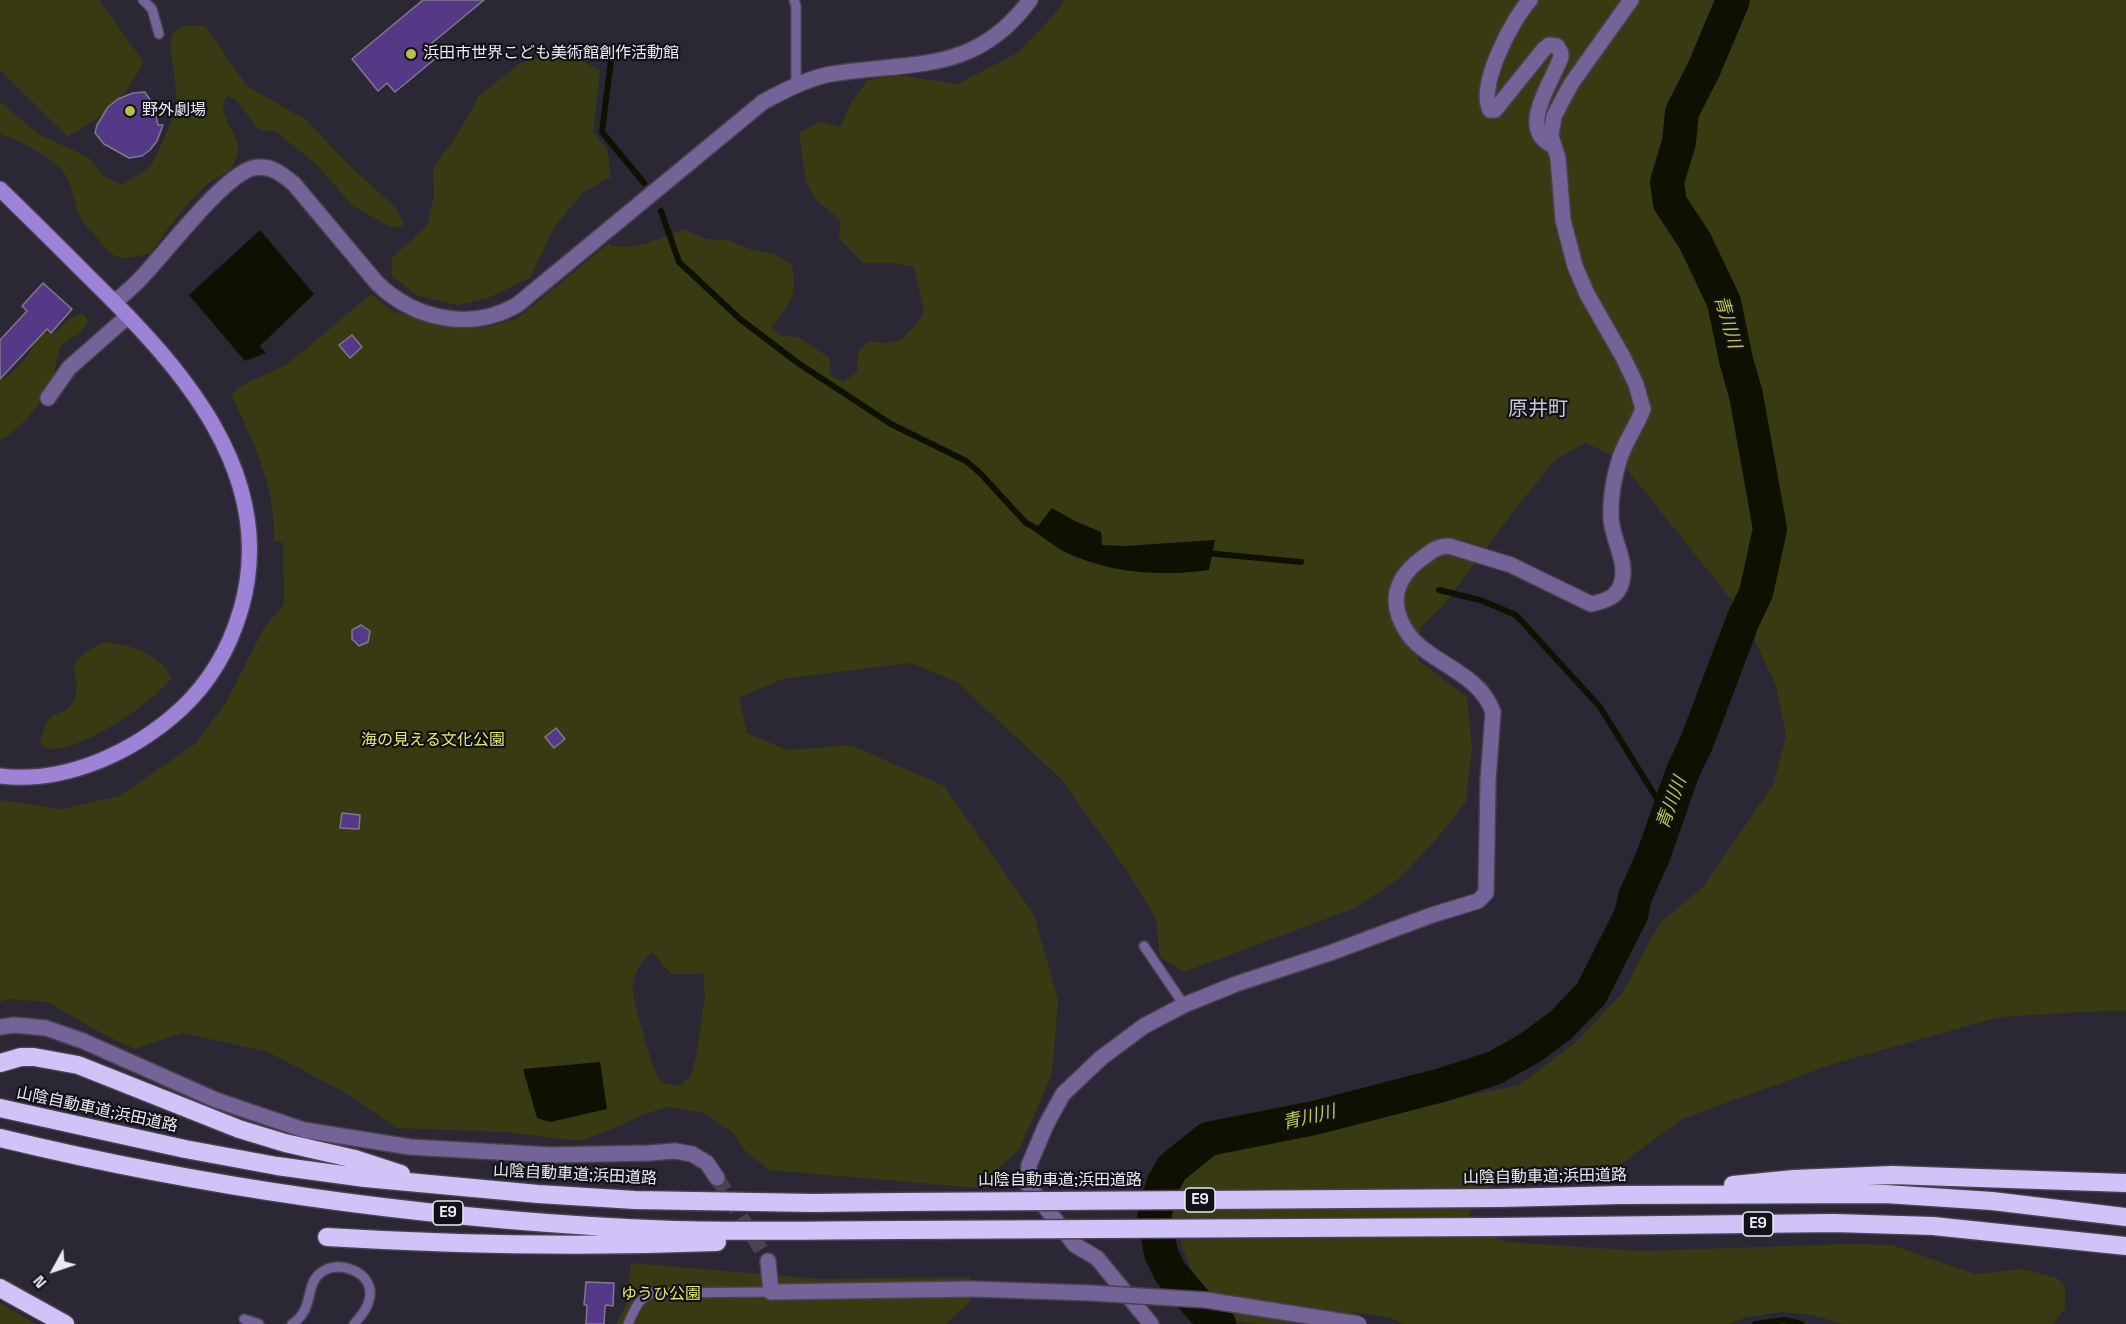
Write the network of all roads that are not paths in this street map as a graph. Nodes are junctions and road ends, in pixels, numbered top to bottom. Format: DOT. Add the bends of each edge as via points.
graph roads {
  1 [pos="143,0"];
  2 [pos="794,0"];
  3 [pos="1030,0"];
  4 [pos="1530,0"];
  5 [pos="1631,0"];
  6 [pos="159,34"];
  7 [pos="796,87"];
  8 [pos="1554,146"];
  9 [pos="0,189"];
  10 [pos="115,302"];
  11 [pos="128,316"];
  12 [pos="48,398"];
  13 [pos="0,776"];
  14 [pos="1144,946"];
  15 [pos="1184,1005"];
  16 [pos="0,1027"];
  17 [pos="0,1063"];
  18 [pos="0,1108"];
  19 [pos="0,1138"];
  20 [pos="717,1178"];
  21 [pos="429,1183"];
  22 [pos="2126,1183"];
  23 [pos="1620,1195"];
  24 [pos="2126,1217"];
  25 [pos="878,1230"];
  26 [pos="2022,1234"];
  27 [pos="327,1237"];
  28 [pos="2126,1246"];
  29 [pos="2126,1253"];
  30 [pos="768,1261"];
  31 [pos="0,1288"];
  32 [pos="771,1292"];
  33 [pos="244,1319"];
  34 [pos="65,1324"];
  35 [pos="259,1324"];
  36 [pos="292,1324"];
  37 [pos="354,1324"];
  38 [pos="628,1324"];
  39 [pos="1151,1324"];
  40 [pos="1359,1324"];
  1 -- 6 [label="lane" via="152,9"];
  2 -- 7 [label="lane"];
  3 -- 7 [label="street" via="998,34 957,57 828,75"];
  4 -- 8 [label="street" via="1497,58 1488,104 1490,110 1495,110 1544,49 1557,46 1561,57 1536,116 1543,139"];
  5 -- 8 [label="street" via="1559,105 1551,136"];
  7 -- 10 [label="street" via="753,108 517,305 494,315 457,320 435,316 391,296 294,184 271,168 262,167 244,171 221,189"];
  8 -- 15 [label="street" via="1563,220 1575,266 1623,357 1643,409 1622,452 1612,500 1612,533 1623,568 1616,595 1591,604 1511,565 1449,546 1438,546 1410,567 1398,586 1400,620 1411,637 1467,678 1490,703 1493,712 1486,893 1478,901"];
  9 -- 10 [label="street"];
  10 -- 11 [label="street"];
  11 -- 12 [label="street" via="69,368"];
  11 -- 13 [label="street" via="190,387 236,469 246,508 250,548 247,589 233,637 214,670 160,728 126,750 91,764 50,774"];
  14 -- 15 [label="lane"];
  15 -- 39 [label="street" via="1119,1043 1063,1094 1029,1166 1028,1185 1076,1245 1097,1258"];
  16 -- 20 [label="street" via="45,1028 216,1100 304,1130 410,1147 539,1154 675,1151 708,1163"];
  17 -- 21 [label="highway" via="34,1057 78,1065 239,1129"];
  18 -- 21 [label="highway, 山陰自動車道;浜田道路 / E9" via="277,1166"];
  19 -- 25 [label="highway, E9" via="180,1178 440,1213 629,1228 733,1232"];
  21 -- 23 [label="highway, 山陰自動車道;浜田道路 / E9, bridge" via="635,1200 813,1203"];
  22 -- 23 [label="highway" via="1892,1175 1794,1179"];
  23 -- 24 [label="highway, 山陰自動車道;浜田道路 / E9" via="1886,1194 1992,1201"];
  25 -- 26 [label="highway, E9, bridge" via="1834,1223"];
  25 -- 27 [label="highway" via="601,1246"];
  26 -- 28 [label="highway, E9"];
  26 -- 29 [label="highway"];
  30 -- 32 [label="street"];
  31 -- 34 [label="highway"];
  32 -- 38 [label="lane" via="651,1293 635,1306"];
  32 -- 40 [label="street, bridge" via="973,1289 1090,1293 1206,1300"];
  33 -- 35 [label="lane"];
  36 -- 37 [label="lane" via="306,1312 315,1279 336,1266 350,1268 369,1286 366,1309"];
}
